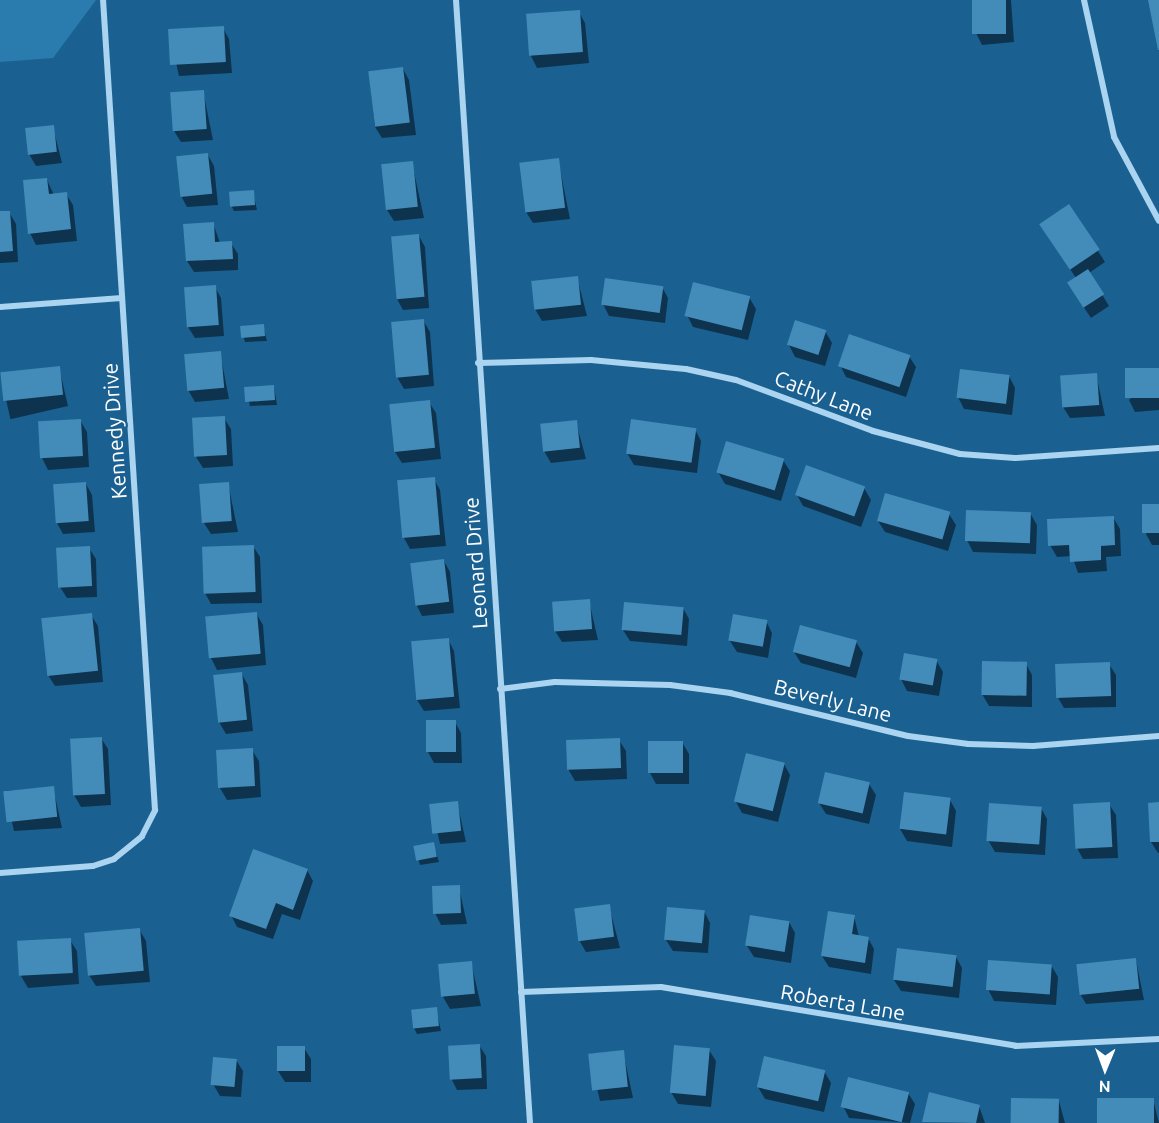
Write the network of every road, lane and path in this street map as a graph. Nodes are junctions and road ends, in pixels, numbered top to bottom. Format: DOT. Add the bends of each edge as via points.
graph roads {
  1 [pos="103,0"];
  2 [pos="456,0"];
  3 [pos="1084,0"];
  4 [pos="1159,221"];
  5 [pos="122,298"];
  6 [pos="0,308"];
  7 [pos="477,363"];
  8 [pos="1159,448"];
  9 [pos="500,689"];
  10 [pos="1159,736"];
  11 [pos="0,873"];
  12 [pos="521,992"];
  13 [pos="1159,1039"];
  14 [pos="530,1123"];
  1 -- 5 [label="street, Kennedy Drive"];
  2 -- 7 [label="street, Leonard Drive"];
  3 -- 4 [label="street" via="1110,124 1133,180"];
  5 -- 6 [label="street"];
  5 -- 11 [label="street, Kennedy Drive" via="155,810 128,850 93,866"];
  7 -- 8 [label="street, Cathy Lane" via="591,360 686,369 736,380 873,431 960,454 1015,458"];
  7 -- 9 [label="street, Leonard Drive"];
  9 -- 10 [label="street, Beverly Lane" via="555,682 670,685 730,693 909,736 968,744 1045,746"];
  9 -- 12 [label="street, Leonard Drive"];
  12 -- 13 [label="street, Roberta Lane" via="661,987 1016,1046"];
  12 -- 14 [label="street, Leonard Drive"];
}
